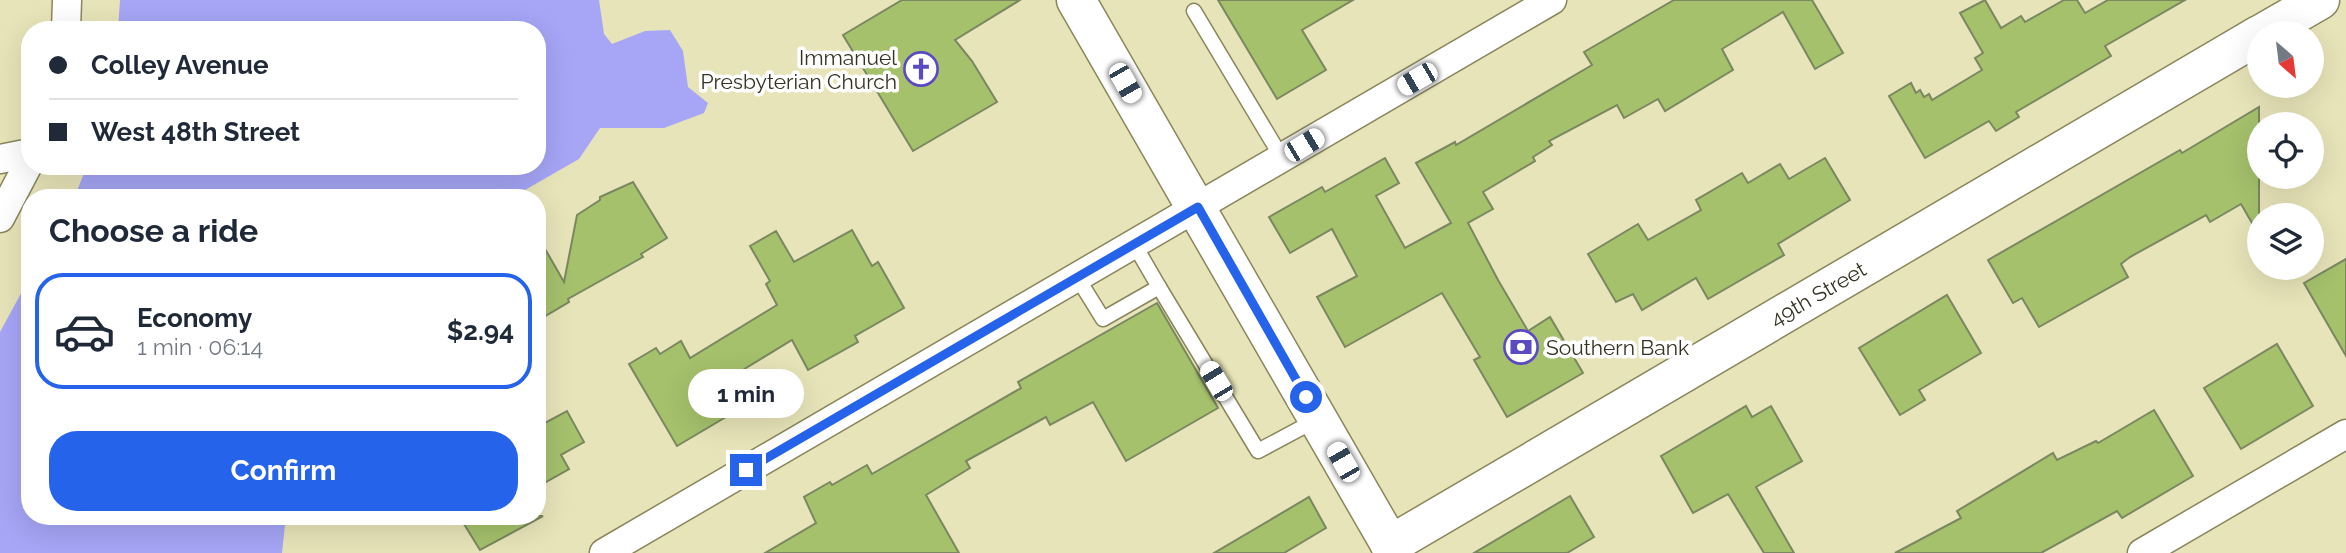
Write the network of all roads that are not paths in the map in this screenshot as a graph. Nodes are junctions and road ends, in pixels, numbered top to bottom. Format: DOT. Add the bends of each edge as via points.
graph roads {
  1 [pos="67,0"];
  2 [pos="1076,0"];
  3 [pos="1552,0"];
  4 [pos="2320,0"];
  5 [pos="1194,11"];
  6 [pos="66,21"];
  7 [pos="2284,21"];
  8 [pos="2247,42"];
  9 [pos="21,155"];
  10 [pos="1282,158"];
  11 [pos="0,159"];
  12 [pos="23,175"];
  13 [pos="1198,207"];
  14 [pos="0,218"];
  15 [pos="1134,244"];
  16 [pos="1077,277"];
  17 [pos="1159,287"];
  18 [pos="1318,419"];
  19 [pos="2346,434"];
  20 [pos="1387,550"];
  21 [pos="604,553"];
  22 [pos="2142,553"];
  1 -- 6 [label="street"];
  2 -- 13 [label="street"];
  3 -- 10 [label="street"];
  4 -- 7 [label="street, 49th Street"];
  5 -- 10 [label="lane"];
  8 -- 20 [label="street, 49th Street"];
  9 -- 11 [label="street"];
  10 -- 13 [label="street"];
  12 -- 14 [label="street"];
  13 -- 15 [label="street"];
  13 -- 18 [label="street"];
  15 -- 16 [label="street"];
  15 -- 17 [label="lane"];
  16 -- 17 [label="lane" via="1102,318"];
  16 -- 21 [label="street"];
  17 -- 18 [label="lane" via="1258,452"];
  18 -- 20 [label="street"];
  19 -- 22 [label="street"];
}
